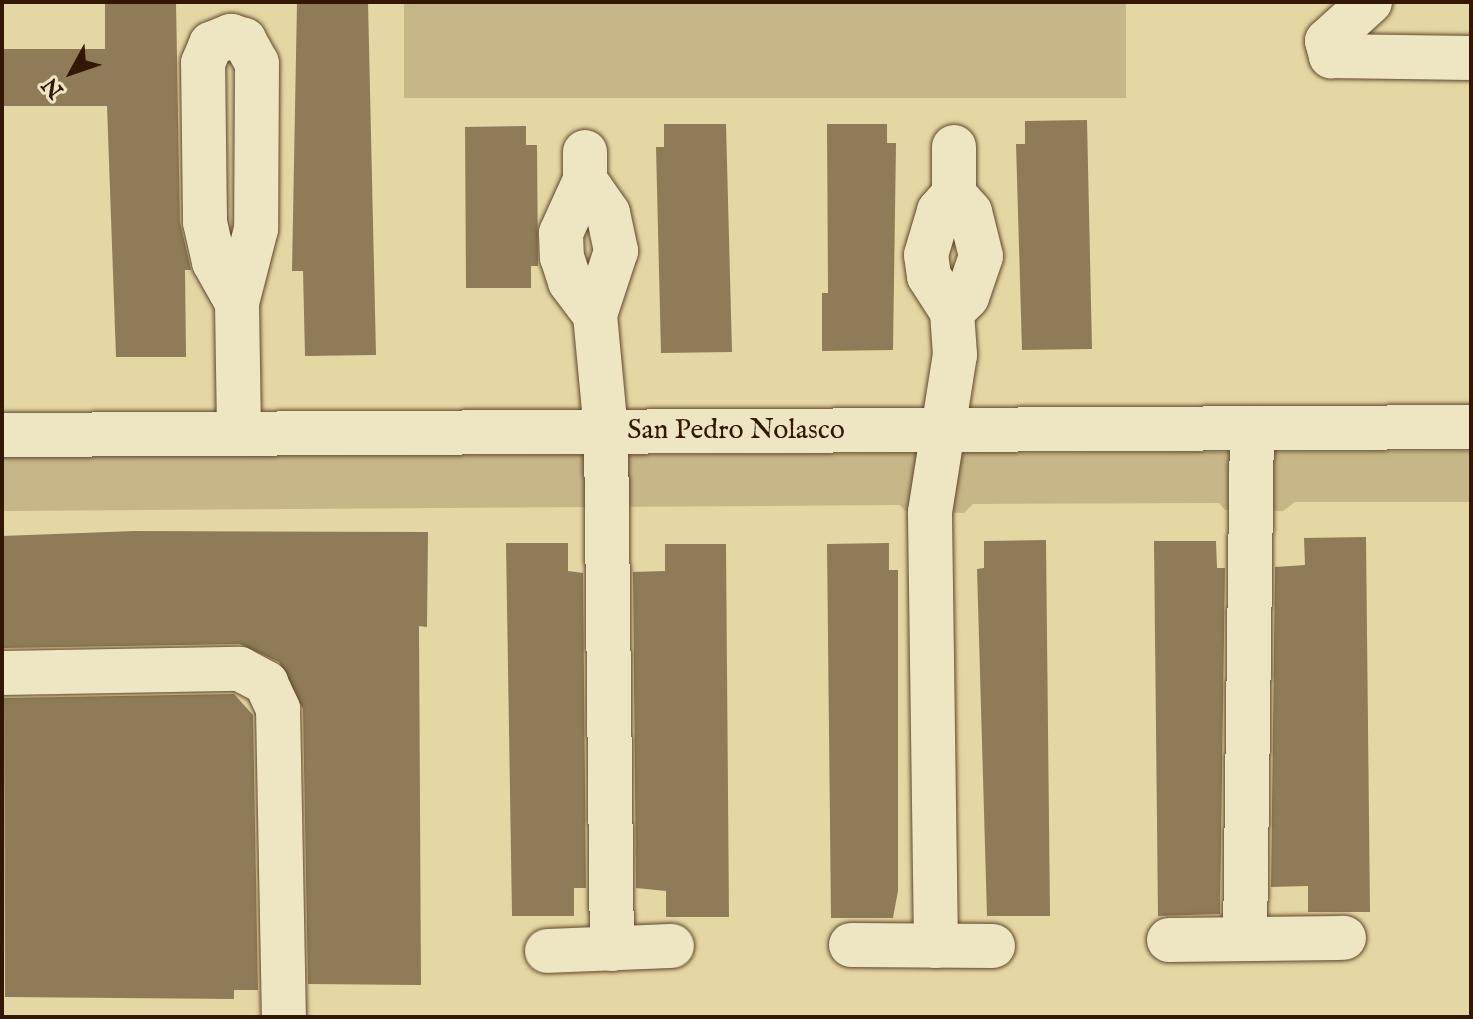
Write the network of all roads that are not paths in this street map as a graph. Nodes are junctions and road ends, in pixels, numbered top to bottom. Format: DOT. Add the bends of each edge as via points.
graph roads {
  1 [pos="1370,2"];
  2 [pos="1471,58"];
  3 [pos="954,147"];
  4 [pos="585,165"];
  5 [pos="237,303"];
  6 [pos="1471,427"];
  7 [pos="1252,428"];
  8 [pos="943,430"];
  9 [pos="606,432"];
  10 [pos="239,434"];
  11 [pos="2,435"];
  12 [pos="2,673"];
  13 [pos="1344,938"];
  14 [pos="1245,939"];
  15 [pos="1169,940"];
  16 [pos="851,945"];
  17 [pos="672,946"];
  18 [pos="936,946"];
  19 [pos="993,946"];
  20 [pos="612,949"];
  21 [pos="547,951"];
  22 [pos="284,1017"];
  1 -- 2 [label="street" via="1327,41 1331,56"];
  3 -- 8 [label="street" via="954,194 970,212 981,256 972,287 952,312 955,355"];
  4 -- 9 [label="street" via="561,233 562,257 570,282 595,315"];
  5 -- 5 [label="street" via="256,229 257,63 244,40 231,36 211,44 203,63 205,222 214,262"];
  5 -- 10 [label="street"];
  6 -- 7 [label="street, San Pedro Nolasco"];
  7 -- 8 [label="street, San Pedro Nolasco"];
  7 -- 14 [label="street"];
  8 -- 9 [label="street, San Pedro Nolasco"];
  8 -- 18 [label="street" via="930,512"];
  9 -- 10 [label="street, San Pedro Nolasco"];
  9 -- 20 [label="street"];
  10 -- 11 [label="street, San Pedro Nolasco"];
  12 -- 22 [label="street" via="240,669 266,683 278,709"];
  13 -- 14 [label="street"];
  14 -- 15 [label="street"];
  16 -- 18 [label="street"];
  17 -- 20 [label="street"];
  18 -- 19 [label="street"];
  20 -- 21 [label="street"];
}
